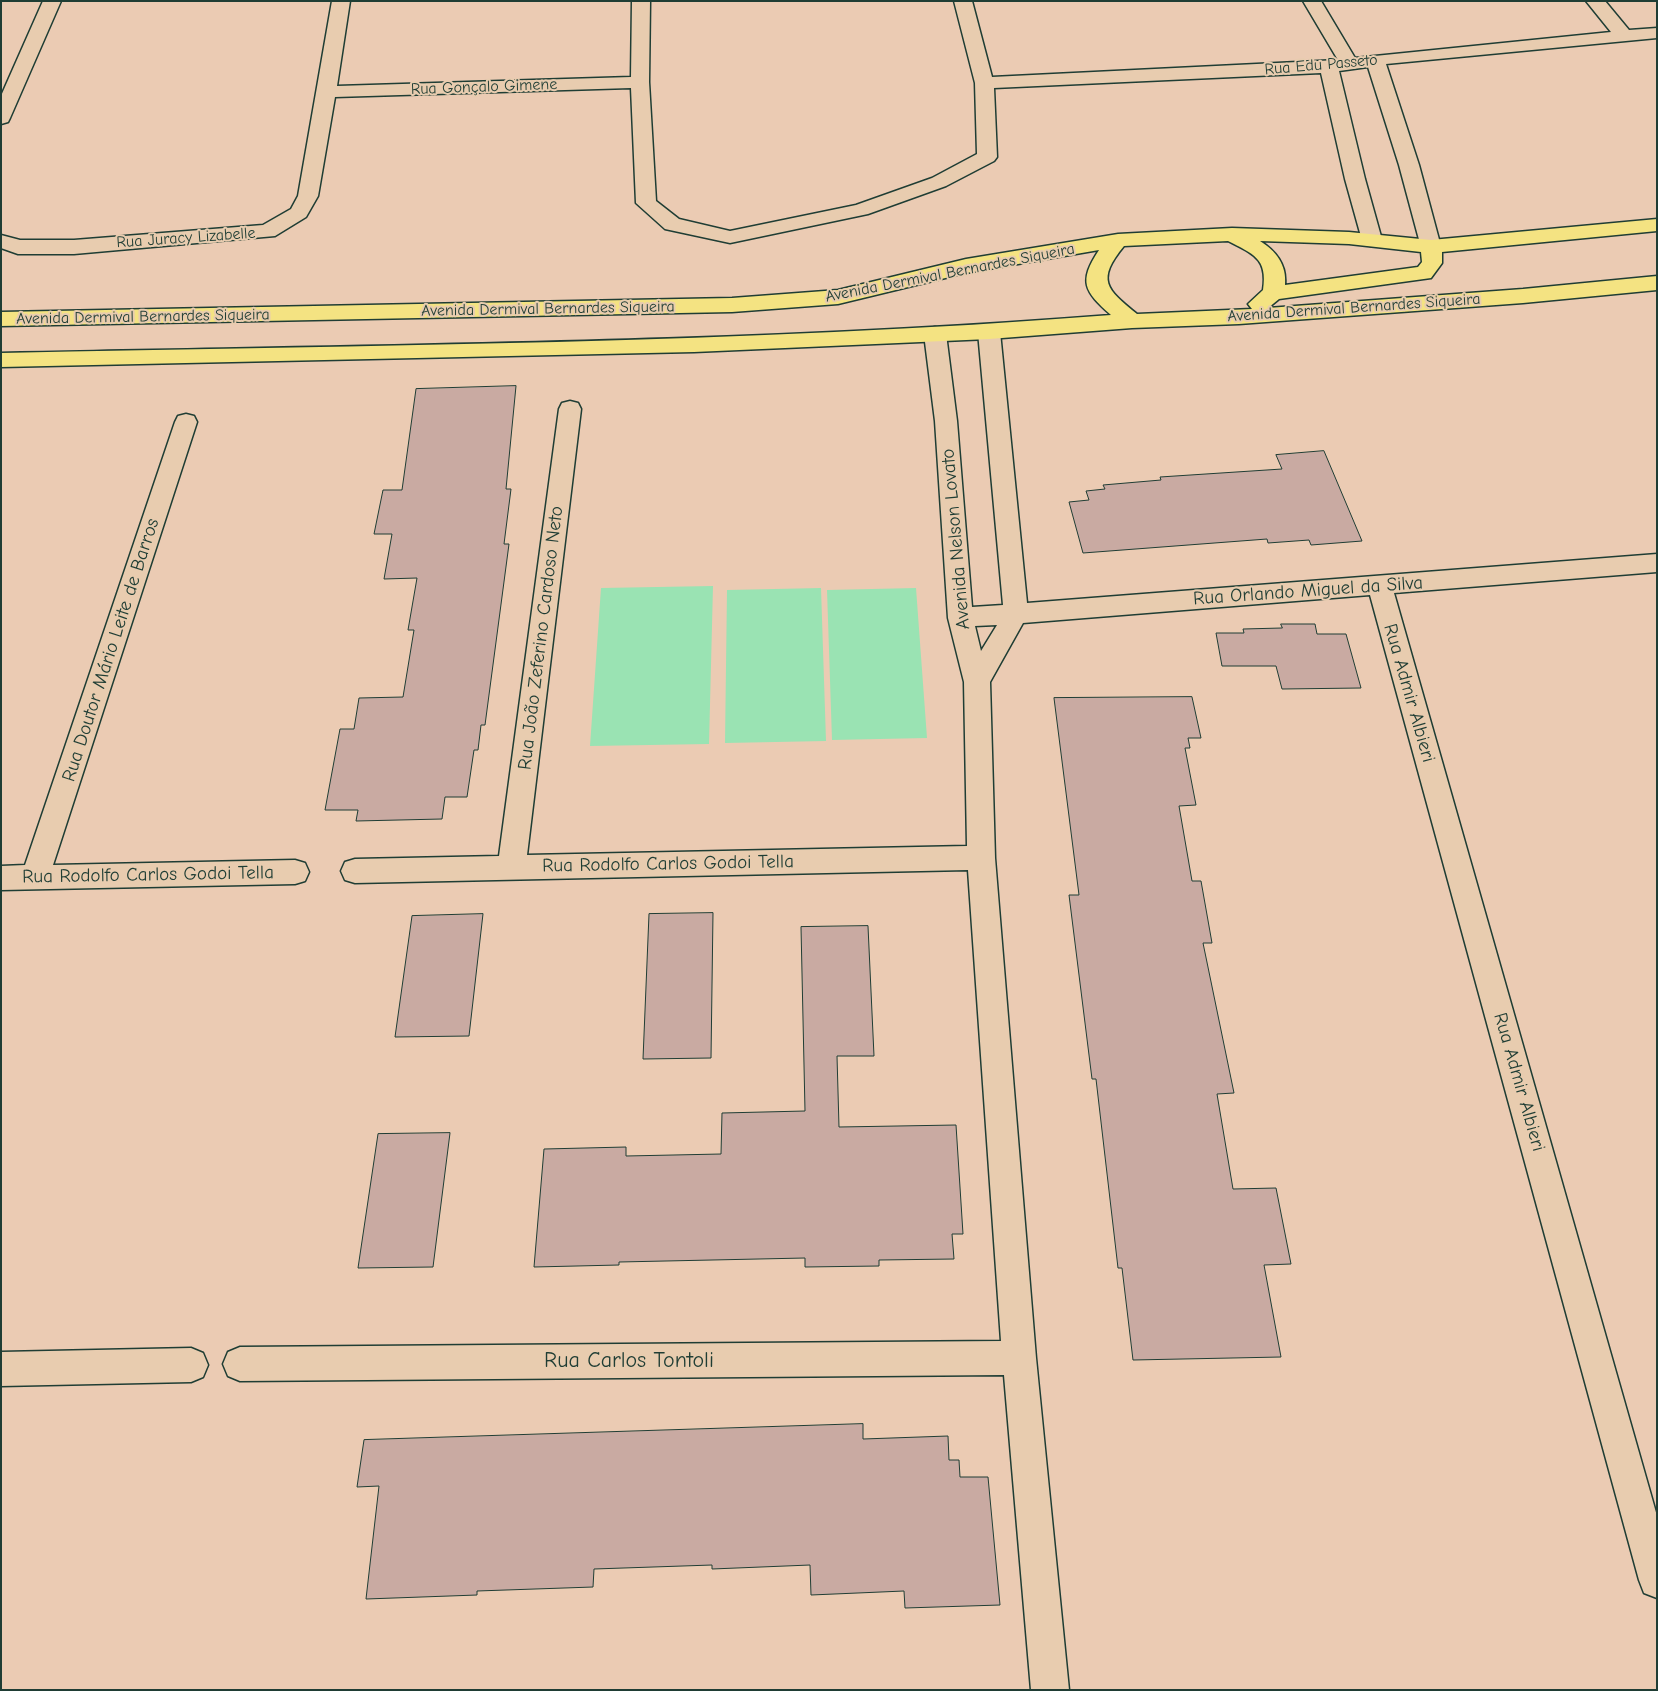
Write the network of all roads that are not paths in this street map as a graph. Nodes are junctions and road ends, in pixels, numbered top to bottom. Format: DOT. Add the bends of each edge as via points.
graph roads {
  1 [pos="52,1"];
  2 [pos="341,1"];
  3 [pos="641,1"];
  4 [pos="963,1"];
  5 [pos="1312,1"];
  6 [pos="1596,1"];
  7 [pos="1657,33"];
  8 [pos="1624,36"];
  9 [pos="1375,60"];
  10 [pos="1350,64"];
  11 [pos="1329,67"];
  12 [pos="640,82"];
  13 [pos="984,83"];
  14 [pos="328,92"];
  15 [pos="1,118"];
  16 [pos="1657,226"];
  17 [pos="1232,234"];
  18 [pos="1118,240"];
  19 [pos="1372,240"];
  20 [pos="1,241"];
  21 [pos="1432,247"];
  22 [pos="1657,282"];
  23 [pos="1273,293"];
  24 [pos="1239,317"];
  25 [pos="1,319"];
  26 [pos="1132,320"];
  27 [pos="989,332"];
  28 [pos="935,334"];
  29 [pos="1,360"];
  30 [pos="570,409"];
  31 [pos="186,422"];
  32 [pos="1657,563"];
  33 [pos="1379,585"];
  34 [pos="1016,613"];
  35 [pos="960,618"];
  36 [pos="976,682"];
  37 [pos="981,858"];
  38 [pos="512,866"];
  39 [pos="355,871"];
  40 [pos="295,872"];
  41 [pos="35,877"];
  42 [pos="1,878"];
  43 [pos="1018,1358"];
  44 [pos="240,1364"];
  45 [pos="191,1365"];
  46 [pos="1,1369"];
  47 [pos="1652,1538"];
  48 [pos="1657,1580"];
  49 [pos="1050,1690"];
  1 -- 15 [label="street"];
  2 -- 14 [label="street, Rua Juracy Lizabelle"];
  3 -- 12 [label="street"];
  4 -- 13 [label="street"];
  5 -- 10 [label="street"];
  6 -- 8 [label="street"];
  7 -- 8 [label="street, Rua Edu Passeto"];
  8 -- 9 [label="street, Rua Edu Passeto"];
  9 -- 10 [label="street, Rua Edu Passeto"];
  9 -- 21 [label="street"];
  10 -- 11 [label="street, Rua Edu Passeto"];
  11 -- 13 [label="street, Rua Edu Passeto"];
  11 -- 19 [label="street"];
  12 -- 13 [label="street" via="646,203 672,224 730,237 861,210 938,182 987,157"];
  12 -- 14 [label="street, Rua Gonçalo Gimene"];
  14 -- 20 [label="street, Rua Juracy Lizabelle" via="308,196 299,213 268,231 74,247 18,247"];
  16 -- 21 [label="main road, Avenida Dermival Bernardes Siqueira"];
  17 -- 18 [label="main road, Avenida Dermival Bernardes Siqueira"];
  17 -- 19 [label="main road, Avenida Dermival Bernardes Siqueira"];
  17 -- 23 [label="main road" via="1266,254 1275,267"];
  18 -- 25 [label="main road, Avenida Dermival Bernardes Siqueira" via="966,266 838,297 742,304"];
  18 -- 26 [label="main road" via="1102,258 1094,274 1097,290"];
  19 -- 21 [label="main road, Avenida Dermival Bernardes Siqueira"];
  21 -- 23 [label="main road" via="1432,263 1424,273"];
  22 -- 24 [label="main road, Avenida Dermival Bernardes Siqueira" via="1523,296"];
  23 -- 24 [label="main road"];
  24 -- 26 [label="main road, Avenida Dermival Bernardes Siqueira"];
  26 -- 27 [label="main road, Avenida Dermival Bernardes Siqueira"];
  27 -- 28 [label="main road, Avenida Dermival Bernardes Siqueira"];
  27 -- 34 [label="street"];
  28 -- 29 [label="main road, Avenida Dermival Bernardes Siqueira" via="694,345"];
  28 -- 35 [label="street, Avenida Nelson Lovato" via="946,421"];
  30 -- 38 [label="street, Rua João Zeferino Cardoso Neto"];
  31 -- 41 [label="street, Rua Doutor Mário Leite de Barros"];
  32 -- 33 [label="street, Rua Orlando Miguel da Silva"];
  33 -- 34 [label="street, Rua Orlando Miguel da Silva"];
  33 -- 47 [label="street, Rua Admir Albieri"];
  34 -- 35 [label="street, Rua Orlando Miguel da Silva"];
  34 -- 36 [label="street, Avenida Nelson Lovato"];
  35 -- 36 [label="street, Avenida Nelson Lovato"];
  36 -- 37 [label="street"];
  37 -- 38 [label="street, Rua Rodolfo Carlos Godoi Tella"];
  37 -- 43 [label="street"];
  38 -- 39 [label="street, Rua Rodolfo Carlos Godoi Tella"];
  40 -- 41 [label="street, Rua Rodolfo Carlos Godoi Tella"];
  41 -- 42 [label="street, Rua Rodolfo Carlos Godoi Tella"];
  43 -- 44 [label="street, Rua Carlos Tontoli"];
  43 -- 49 [label="street"];
  45 -- 46 [label="street"];
  47 -- 48 [label="street, Rua Admir Albieri"];
}
